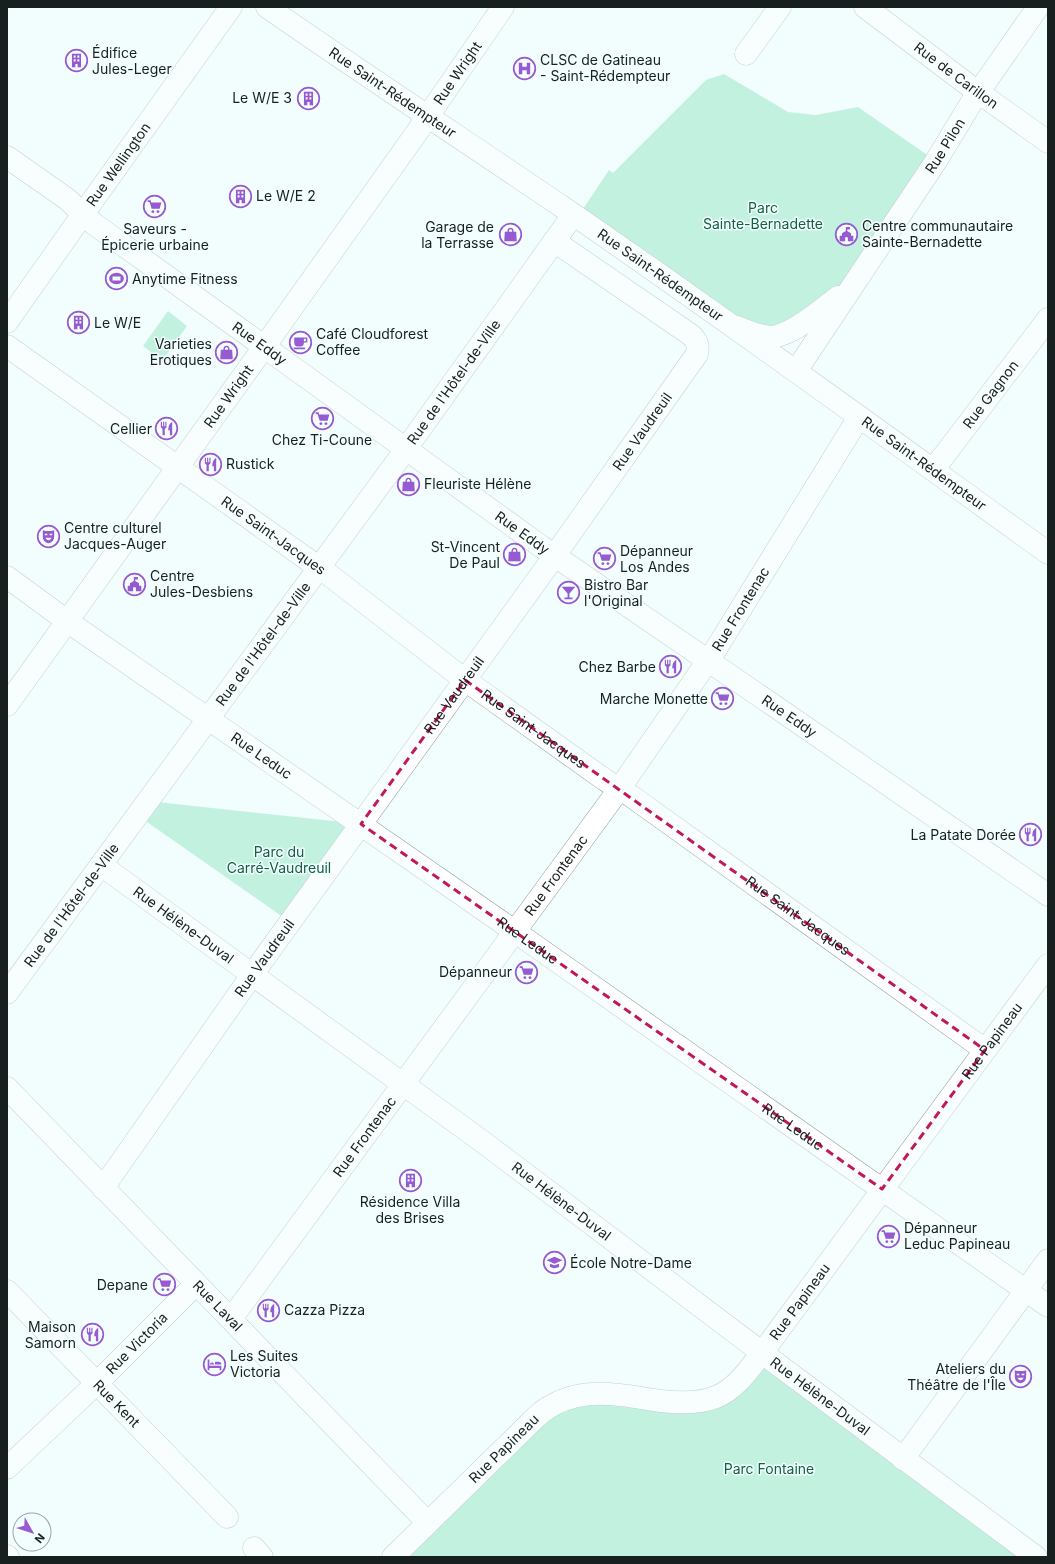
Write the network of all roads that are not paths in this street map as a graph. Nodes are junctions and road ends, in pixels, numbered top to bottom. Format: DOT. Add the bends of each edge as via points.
graph roads {
  1 [pos="230,7"];
  2 [pos="266,7"];
  3 [pos="503,7"];
  4 [pos="780,7"];
  5 [pos="865,7"];
  6 [pos="1038,7"];
  7 [pos="746,54"];
  8 [pos="978,92"];
  9 [pos="427,117"];
  10 [pos="1048,142"];
  11 [pos="7,157"];
  12 [pos="83,214"];
  13 [pos="573,215"];
  14 [pos="554,241"];
  15 [pos="852,285"];
  16 [pos="1048,319"];
  17 [pos="7,322"];
  18 [pos="729,324"];
  19 [pos="7,346"];
  20 [pos="264,347"];
  21 [pos="796,372"];
  22 [pos="859,417"];
  23 [pos="406,449"];
  24 [pos="178,467"];
  25 [pos="933,470"];
  26 [pos="1048,553"];
  27 [pos="555,556"];
  28 [pos="319,568"];
  29 [pos="7,577"];
  30 [pos="67,621"];
  31 [pos="708,661"];
  32 [pos="465,680"];
  33 [pos="7,705"];
  34 [pos="208,718"];
  35 [pos="620,788"];
  36 [pos="361,824"];
  37 [pos="101,865"];
  38 [pos="1048,895"];
  39 [pos="514,931"];
  40 [pos="1048,965"];
  41 [pos="252,976"];
  42 [pos="7,993"];
  43 [pos="985,1050"];
  44 [pos="403,1084"];
  45 [pos="7,1088"];
  46 [pos="103,1188"];
  47 [pos="882,1189"];
  48 [pos="1048,1260"];
  49 [pos="196,1284"];
  50 [pos="1026,1290"];
  51 [pos="7,1291"];
  52 [pos="1048,1306"];
  53 [pos="230,1319"];
  54 [pos="762,1353"];
  55 [pos="97,1383"];
  56 [pos="903,1459"];
  57 [pos="7,1468"];
  58 [pos="227,1517"];
  59 [pos="428,1523"];
  60 [pos="393,1557"];
  61 [pos="1036,1557"];
  1 -- 12 [label="street, Rue Wellington"];
  2 -- 9 [label="street, Rue Saint-Rédempteur"];
  3 -- 9 [label="street, Rue Wright"];
  4 -- 7 [label="street"];
  5 -- 8 [label="street, Rue de Carillon"];
  6 -- 8 [label="street, Rue Pilon"];
  8 -- 10 [label="street, Rue de Carillon"];
  8 -- 15 [label="street, Rue Pilon" via="936,161"];
  9 -- 13 [label="street, Rue Saint-Rédempteur"];
  9 -- 20 [label="street, Rue Wright"];
  11 -- 12 [label="street, Rue Eddy" via="67,199"];
  12 -- 17 [label="street, Rue Wellington"];
  12 -- 20 [label="street, Rue Eddy"];
  13 -- 14 [label="street, Rue de l'Hôtel-de-Ville"];
  13 -- 18 [label="street, Rue Saint-Rédempteur"];
  14 -- 23 [label="street, Rue de l'Hôtel-de-Ville"];
  14 -- 27 [label="street, Rue Vaudreuil" via="691,335 699,347 693,361"];
  15 -- 18 [label="street, Rue Pilon" via="801,324 780,335 770,337"];
  15 -- 21 [label="street, Rue Pilon"];
  16 -- 25 [label="street, Rue Gagnon"];
  18 -- 21 [label="street, Rue Saint-Rédempteur"];
  19 -- 24 [label="street, Rue Saint-Jacques"];
  20 -- 23 [label="street, Rue Eddy"];
  20 -- 24 [label="street, Rue Wright"];
  21 -- 22 [label="street, Rue Saint-Rédempteur"];
  22 -- 25 [label="street, Rue Saint-Rédempteur"];
  22 -- 31 [label="street, Rue Frontenac"];
  23 -- 27 [label="street, Rue Eddy"];
  23 -- 28 [label="street, Rue de l'Hôtel-de-Ville"];
  24 -- 28 [label="street, Rue Saint-Jacques"];
  24 -- 30 [label="street, Rue Wright"];
  25 -- 26 [label="street, Rue Saint-Rédempteur"];
  27 -- 31 [label="street, Rue Eddy"];
  27 -- 32 [label="street, Rue Vaudreuil"];
  28 -- 32 [label="street, Rue Saint-Jacques"];
  28 -- 34 [label="street, Rue de l'Hôtel-de-Ville"];
  29 -- 30 [label="street, Rue Leduc"];
  30 -- 33 [label="street, Rue Wright"];
  30 -- 34 [label="street, Rue Leduc"];
  31 -- 35 [label="street, Rue Frontenac"];
  31 -- 38 [label="street, Rue Eddy"];
  32 -- 35 [label="street, Rue Saint-Jacques"];
  32 -- 36 [label="street, Rue Vaudreuil"];
  34 -- 36 [label="street, Rue Leduc"];
  34 -- 37 [label="street, Rue de l'Hôtel-de-Ville"];
  35 -- 39 [label="street, Rue Frontenac"];
  35 -- 43 [label="street, Rue Saint-Jacques"];
  36 -- 39 [label="street, Rue Leduc"];
  36 -- 41 [label="street, Rue Vaudreuil"];
  37 -- 41 [label="street, Rue Hélène-Duval"];
  37 -- 42 [label="street, Rue de l'Hôtel-de-Ville"];
  39 -- 44 [label="street, Rue Frontenac"];
  39 -- 47 [label="street, Rue Leduc"];
  40 -- 43 [label="street, Rue Papineau"];
  41 -- 44 [label="street, Rue Hélène-Duval"];
  41 -- 46 [label="street, Rue Vaudreuil"];
  43 -- 47 [label="street, Rue Papineau"];
  44 -- 53 [label="street, Rue Frontenac"];
  44 -- 54 [label="street, Rue Hélène-Duval"];
  45 -- 46 [label="street, Rue Laval"];
  46 -- 49 [label="street, Rue Laval"];
  47 -- 50 [label="street, Rue Leduc"];
  47 -- 54 [label="street, Rue Papineau"];
  48 -- 50 [label="street"];
  49 -- 53 [label="street, Rue Laval"];
  49 -- 55 [label="street, Rue Victoria"];
  50 -- 52 [label="street, Rue Leduc"];
  50 -- 56 [label="street"];
  51 -- 55 [label="street, Rue Kent"];
  53 -- 59 [label="street, Rue Laval"];
  54 -- 56 [label="street, Rue Hélène-Duval"];
  54 -- 59 [label="street, Rue Papineau" via="730,1389 700,1402 670,1402 602,1393 568,1398 553,1404 539,1414"];
  55 -- 57 [label="street, Rue Victoria"];
  55 -- 58 [label="street, Rue Kent"];
  56 -- 61 [label="street, Rue Hélène-Duval"];
  59 -- 60 [label="street, Rue Papineau"];
}
